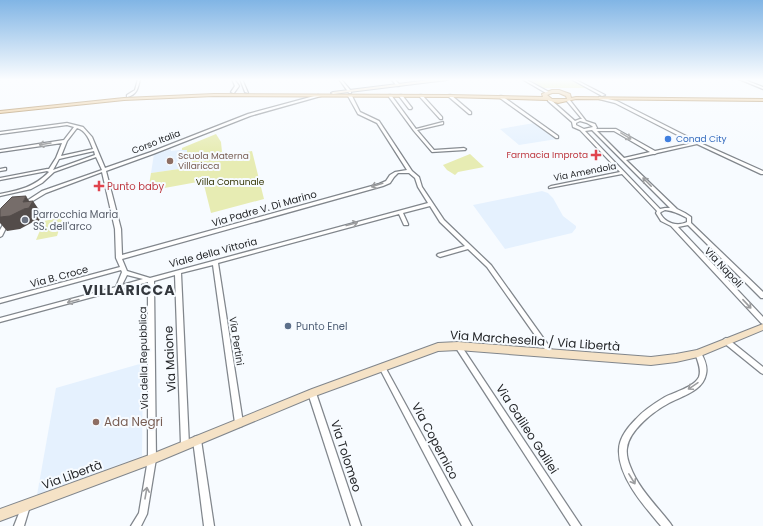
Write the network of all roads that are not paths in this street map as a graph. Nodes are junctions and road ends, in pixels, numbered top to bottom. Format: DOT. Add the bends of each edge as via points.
graph roads {
  1 [pos="64,104"];
  2 [pos="78,104"];
  3 [pos="281,104"];
  4 [pos="355,104"];
  5 [pos="396,104"];
  6 [pos="406,104"];
  7 [pos="427,104"];
  8 [pos="459,104"];
  9 [pos="510,104"];
  10 [pos="555,104"];
  11 [pos="623,104"];
  12 [pos="558,106"];
  13 [pos="572,106"];
  14 [pos="410,108"];
  15 [pos="0,111"];
  16 [pos="470,113"];
  17 [pos="441,118"];
  18 [pos="585,121"];
  19 [pos="574,122"];
  20 [pos="442,123"];
  21 [pos="76,126"];
  22 [pos="581,129"];
  23 [pos="594,129"];
  24 [pos="415,130"];
  25 [pos="0,133"];
  26 [pos="557,137"];
  27 [pos="66,141"];
  28 [pos="697,143"];
  29 [pos="464,149"];
  30 [pos="0,151"];
  31 [pos="97,152"];
  32 [pos="655,153"];
  33 [pos="58,158"];
  34 [pos="624,159"];
  35 [pos="5,168"];
  36 [pos="0,170"];
  37 [pos="104,170"];
  38 [pos="52,171"];
  39 [pos="410,172"];
  40 [pos="622,173"];
  41 [pos="763,173"];
  42 [pos="0,179"];
  43 [pos="551,187"];
  44 [pos="0,195"];
  45 [pos="431,204"];
  46 [pos="20,206"];
  47 [pos="674,210"];
  48 [pos="659,211"];
  49 [pos="400,212"];
  50 [pos="0,221"];
  51 [pos="689,223"];
  52 [pos="406,224"];
  53 [pos="673,225"];
  54 [pos="0,236"];
  55 [pos="468,248"];
  56 [pos="440,255"];
  57 [pos="119,258"];
  58 [pos="215,262"];
  59 [pos="124,270"];
  60 [pos="178,272"];
  61 [pos="151,280"];
  62 [pos="118,288"];
  63 [pos="763,296"];
  64 [pos="0,301"];
  65 [pos="0,320"];
  66 [pos="763,321"];
  67 [pos="763,327"];
  68 [pos="726,341"];
  69 [pos="458,346"];
  70 [pos="550,353"];
  71 [pos="698,353"];
  72 [pos="382,367"];
  73 [pos="763,371"];
  74 [pos="312,393"];
  75 [pos="239,423"];
  76 [pos="198,440"];
  77 [pos="185,445"];
  78 [pos="152,459"];
  79 [pos="27,505"];
  80 [pos="0,515"];
  81 [pos="18,526"];
  82 [pos="136,526"];
  83 [pos="209,526"];
  84 [pos="356,526"];
  85 [pos="467,526"];
  86 [pos="576,526"];
  87 [pos="667,526"];
  1 -- 15 [label="main road"];
  2 -- 15 [label="main road"];
  3 -- 37 [label="street, Corso Italia"];
  4 -- 39 [label="street" via="359,113 378,122"];
  5 -- 24 [label="street"];
  6 -- 14 [label="street"];
  7 -- 17 [label="street"];
  8 -- 16 [label="street"];
  9 -- 26 [label="street"];
  10 -- 12 [label="street"];
  11 -- 28 [label="street"];
  12 -- 13 [label="street"];
  12 -- 19 [label="street"];
  13 -- 18 [label="street"];
  18 -- 19 [label="street"];
  18 -- 23 [label="street" via="593,124"];
  19 -- 22 [label="street" via="574,126"];
  20 -- 24 [label="street"];
  21 -- 25 [label="street" via="68,124"];
  21 -- 27 [label="street"];
  21 -- 31 [label="street" via="82,128 90,137"];
  22 -- 23 [label="street"];
  22 -- 40 [label="street"];
  23 -- 32 [label="street, one-way" via="615,130"];
  23 -- 34 [label="street"];
  24 -- 29 [label="street" via="433,152"];
  27 -- 30 [label="street, one-way"];
  27 -- 33 [label="street"];
  28 -- 32 [label="street"];
  28 -- 41 [label="street"];
  31 -- 33 [label="street"];
  31 -- 37 [label="street"];
  31 -- 38 [label="street"];
  32 -- 34 [label="street"];
  33 -- 38 [label="street"];
  47 -- 34 [label="street, one-way"];
  35 -- 36 [label="street"];
  37 -- 46 [label="street, Corso Italia" via="44,192"];
  37 -- 57 [label="street" via="118,229"];
  38 -- 42 [label="street"];
  38 -- 44 [label="street" via="43,182 27,190"];
  39 -- 45 [label="street" via="417,177"];
  39 -- 57 [label="street, Via Padre V. Di Marino, one-way" via="395,173 388,182 381,185"];
  40 -- 43 [label="street, Via Amendola"];
  40 -- 48 [label="street"];
  45 -- 49 [label="street, Viale della Vittoria"];
  45 -- 55 [label="street" via="442,221"];
  47 -- 48 [label="street"];
  47 -- 51 [label="street, Via Napoli" via="689,218"];
  48 -- 53 [label="street, Via Napoli" via="658,216"];
  49 -- 52 [label="street"];
  58 -- 49 [label="street, Viale della Vittoria, one-way"];
  50 -- 54 [label="street" via="8,219"];
  51 -- 53 [label="street"];
  51 -- 63 [label="street, Via Napoli"];
  53 -- 66 [label="street, Via Napoli, one-way"];
  55 -- 56 [label="street"];
  55 -- 70 [label="street" via="489,266"];
  57 -- 59 [label="street"];
  58 -- 60 [label="street, Viale della Vittoria"];
  58 -- 75 [label="street, Via Pertini"];
  59 -- 61 [label="street"];
  59 -- 62 [label="street"];
  59 -- 64 [label="street, Via B. Croce"];
  60 -- 61 [label="street, Viale della Vittoria"];
  60 -- 77 [label="street, Via Maione"];
  61 -- 62 [label="street, Viale della Vittoria"];
  61 -- 78 [label="street, Via della Repubblica"];
  62 -- 65 [label="street, Viale della Vittoria, one-way"];
  67 -- 68 [label="street, Via Marchesella / Via Libertà"];
  68 -- 71 [label="street, Via Marchesella / Via Libertà"];
  68 -- 73 [label="street"];
  69 -- 70 [label="street, Via Marchesella / Via Libertà"];
  69 -- 72 [label="street, Via Marchesella / Via Libertà" via="438,347"];
  69 -- 86 [label="street, Via Galileo Galilei"];
  70 -- 71 [label="street, Via Marchesella / Via Libertà" via="651,361"];
  71 -- 87 [label="street, one-way" via="704,372 701,379 695,386 662,403 642,419 628,433 623,445 622,456 630,475"];
  72 -- 74 [label="street, Via Marchesella / Via Libertà"];
  72 -- 85 [label="street, Via Copernico"];
  74 -- 75 [label="street, Via Marchesella / Via Libertà"];
  74 -- 84 [label="street, Via Tolomeo"];
  75 -- 76 [label="street, Via Marchesella / Via Libertà"];
  76 -- 77 [label="street, Via Marchesella / Via Libertà"];
  76 -- 83 [label="street"];
  77 -- 78 [label="street, Via Marchesella / Via Libertà"];
  78 -- 79 [label="street, Via Libertà"];
  82 -- 78 [label="street, Via della Repubblica, one-way" via="143,514"];
  79 -- 80 [label="street, Via Libertà"];
  79 -- 81 [label="street"];
}
